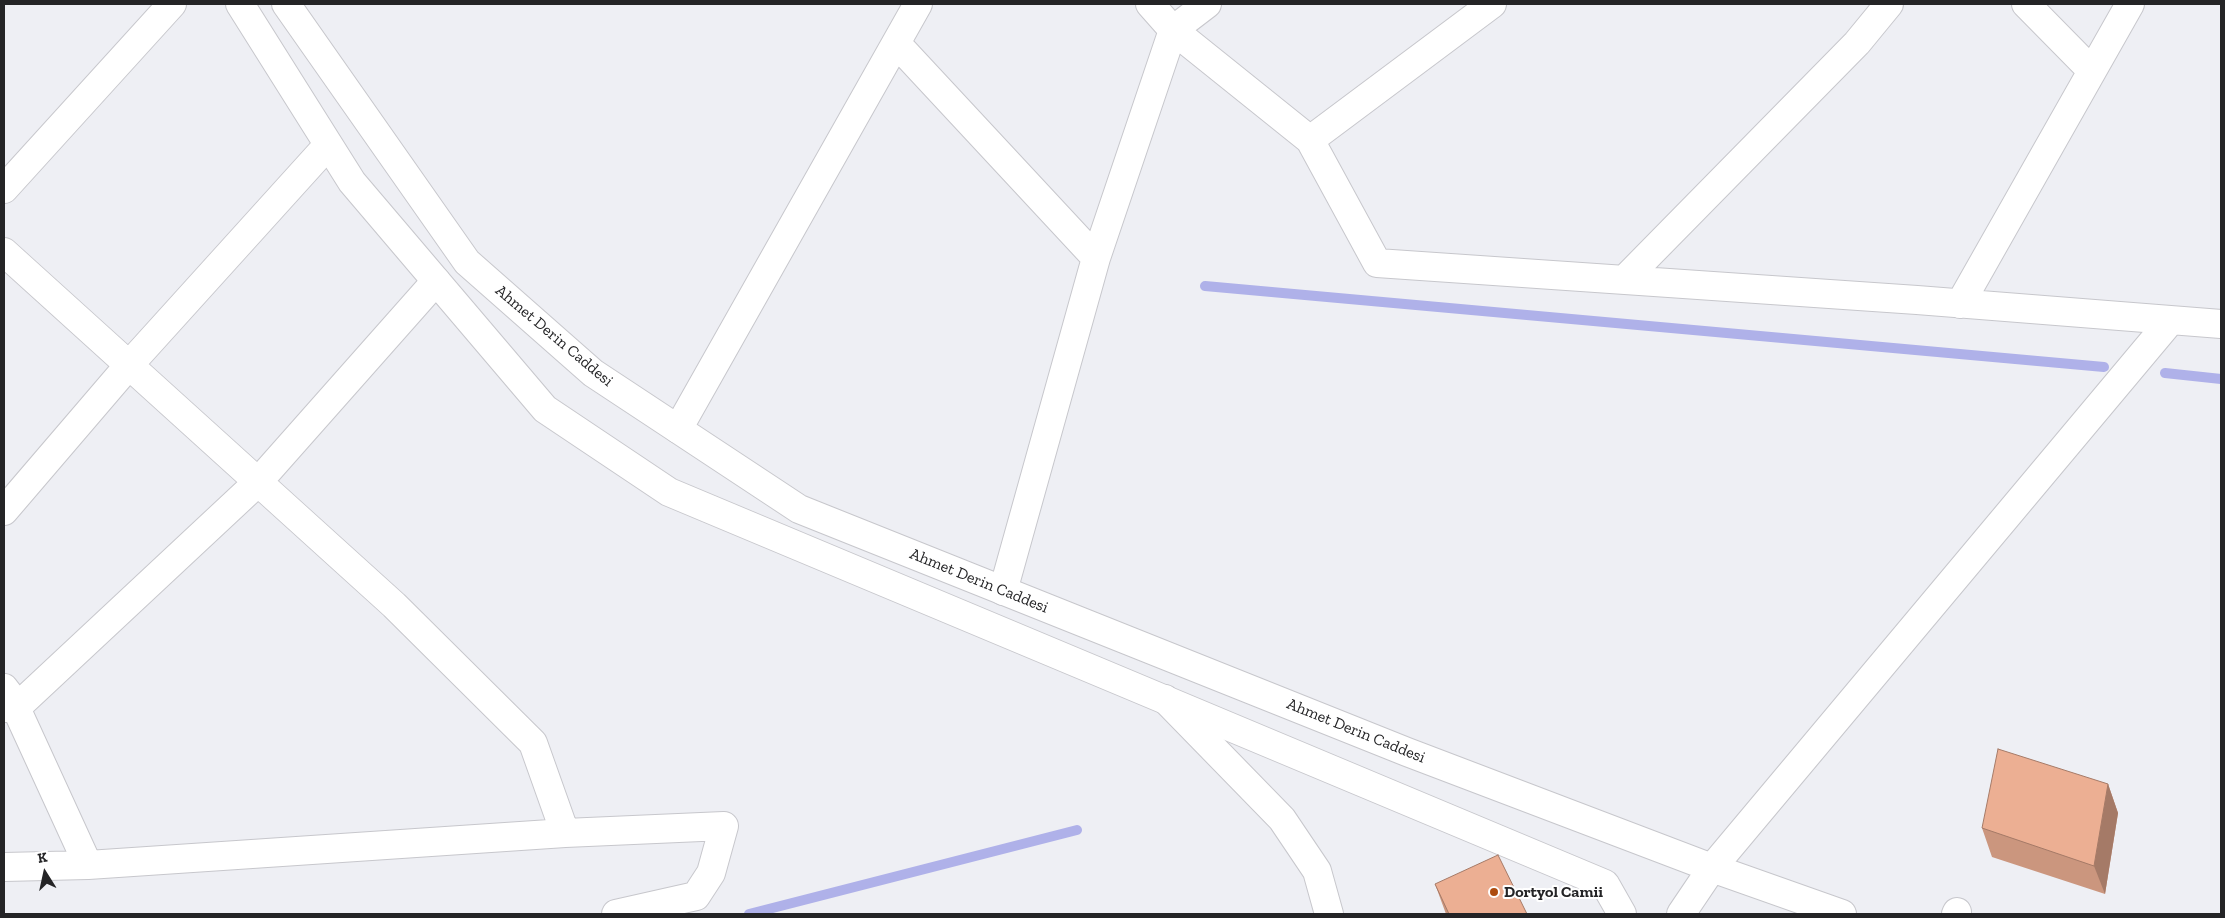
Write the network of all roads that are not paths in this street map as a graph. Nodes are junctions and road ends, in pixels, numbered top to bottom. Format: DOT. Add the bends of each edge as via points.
graph roads {
  1 [pos="172,4"];
  2 [pos="240,4"];
  3 [pos="286,4"];
  4 [pos="918,4"];
  5 [pos="1150,4"];
  6 [pos="1207,4"];
  7 [pos="1492,4"];
  8 [pos="1889,4"];
  9 [pos="2026,4"];
  10 [pos="2130,4"];
  11 [pos="1173,30"];
  12 [pos="896,43"];
  13 [pos="2092,71"];
  14 [pos="1310,140"];
  15 [pos="328,145"];
  16 [pos="4,189"];
  17 [pos="4,252"];
  18 [pos="1096,258"];
  19 [pos="1624,280"];
  20 [pos="436,281"];
  21 [pos="1960,304"];
  22 [pos="2171,320"];
  23 [pos="2221,324"];
  24 [pos="129,365"];
  25 [pos="678,429"];
  26 [pos="258,482"];
  27 [pos="4,512"];
  28 [pos="1003,591"];
  29 [pos="1165,700"];
  30 [pos="8,701"];
  31 [pos="565,832"];
  32 [pos="88,865"];
  33 [pos="4,867"];
  34 [pos="1712,868"];
  35 [pos="616,914"];
  36 [pos="1330,914"];
  37 [pos="1622,914"];
  38 [pos="1681,914"];
  39 [pos="1842,914"];
  1 -- 16 [label="street"];
  2 -- 15 [label="street"];
  3 -- 25 [label="street, Ahmet Derin Caddesi" via="467,262 592,373"];
  4 -- 12 [label="street"];
  5 -- 11 [label="street"];
  6 -- 11 [label="street"];
  7 -- 14 [label="street"];
  8 -- 19 [label="street" via="1857,43"];
  9 -- 13 [label="street"];
  10 -- 13 [label="street"];
  11 -- 14 [label="street"];
  11 -- 18 [label="street"];
  12 -- 18 [label="street"];
  12 -- 25 [label="street"];
  13 -- 21 [label="street"];
  14 -- 19 [label="street" via="1377,263"];
  15 -- 20 [label="street" via="352,182"];
  15 -- 24 [label="street"];
  17 -- 24 [label="street"];
  18 -- 28 [label="street"];
  19 -- 21 [label="street"];
  20 -- 26 [label="street"];
  20 -- 29 [label="street" via="545,409 669,492"];
  21 -- 22 [label="street"];
  22 -- 23 [label="street"];
  22 -- 34 [label="street"];
  24 -- 26 [label="street"];
  24 -- 27 [label="street"];
  25 -- 28 [label="street, Ahmet Derin Caddesi" via="799,509"];
  26 -- 30 [label="street"];
  26 -- 31 [label="street" via="394,605 533,743"];
  28 -- 34 [label="street, Ahmet Derin Caddesi" via="1416,756"];
  29 -- 36 [label="street" via="1282,819 1317,871"];
  29 -- 37 [label="street" via="1605,884"];
  30 -- 32 [label="street"];
  31 -- 32 [label="street"];
  31 -- 35 [label="street" via="724,826 711,873 696,896"];
  32 -- 33 [label="street"];
  34 -- 38 [label="street"];
  34 -- 39 [label="street, Ahmet Derin Caddesi"];
}
